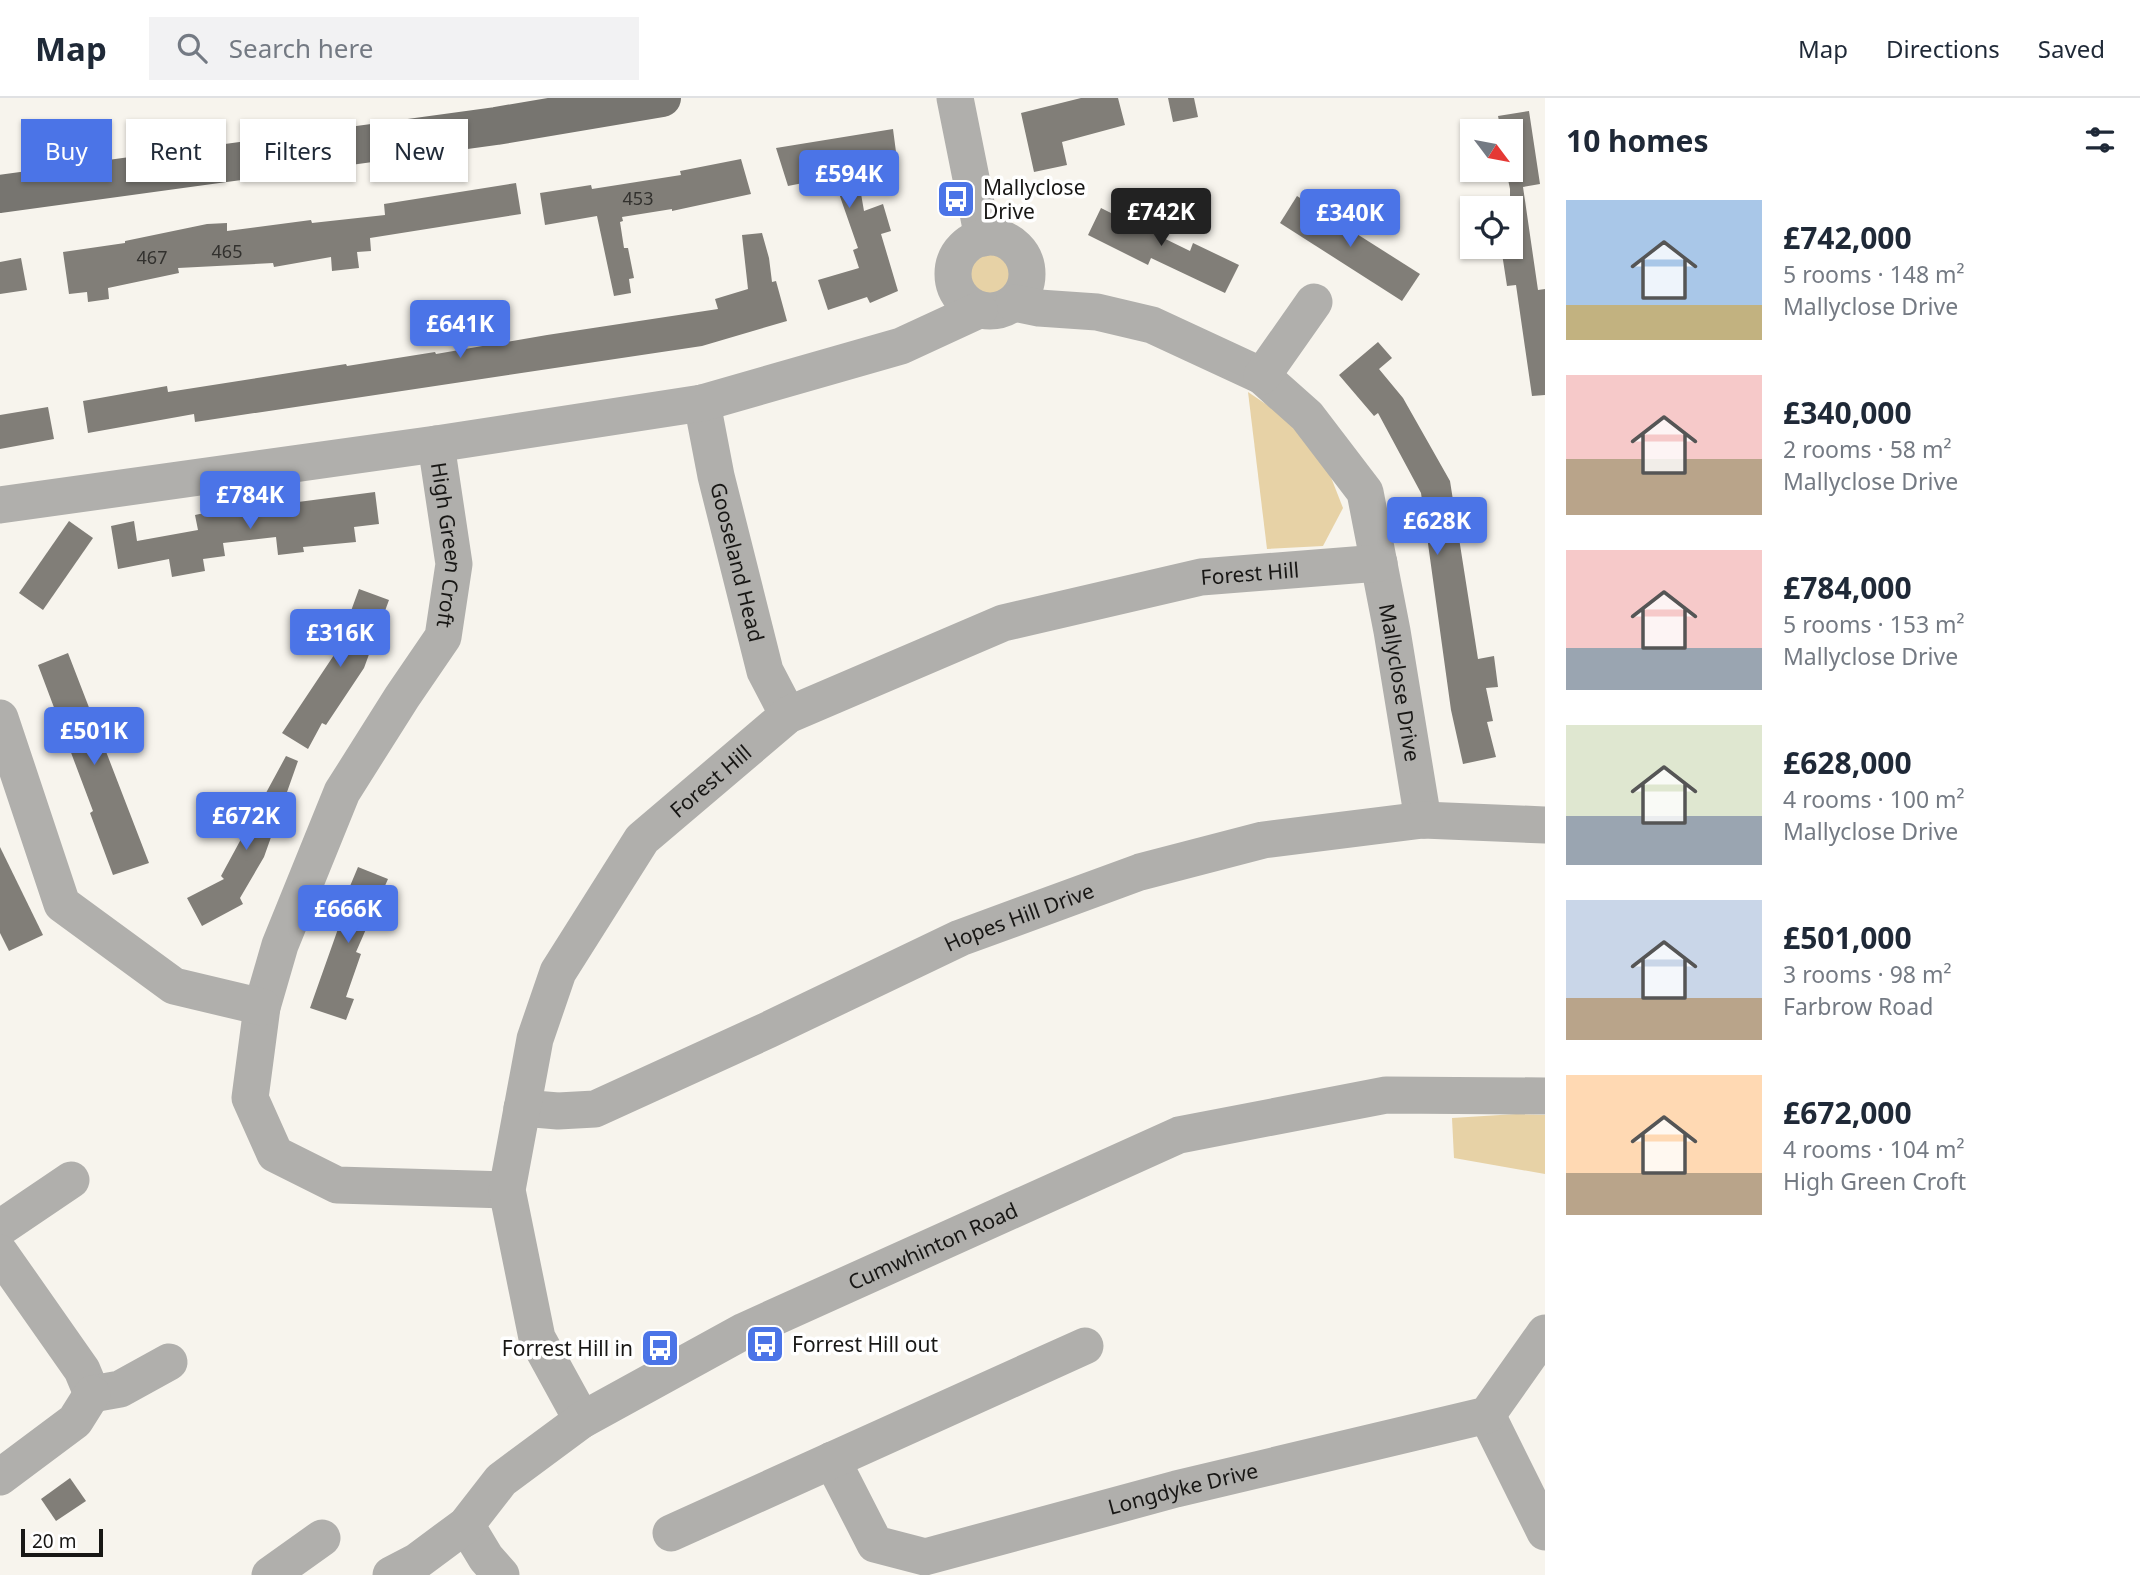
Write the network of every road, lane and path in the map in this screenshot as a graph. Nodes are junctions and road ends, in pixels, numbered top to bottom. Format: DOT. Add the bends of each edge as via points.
graph roads {
  1 [pos="662,98"];
  2 [pos="955,98"];
  3 [pos="0,194"];
  4 [pos="983,238"];
  5 [pos="1314,302"];
  6 [pos="1014,303"];
  7 [pos="979,310"];
  8 [pos="1262,376"];
  9 [pos="702,402"];
  10 [pos="436,444"];
  11 [pos="0,505"];
  12 [pos="1378,563"];
  13 [pos="788,715"];
  14 [pos="0,718"];
  15 [pos="1423,820"];
  16 [pos="1545,825"];
  17 [pos="262,1007"];
  18 [pos="1545,1096"];
  19 [pos="522,1108"];
  20 [pos="71,1180"];
  21 [pos="507,1190"];
  22 [pos="0,1228"];
  23 [pos="0,1253"];
  24 [pos="1545,1333"];
  25 [pos="1085,1346"];
  26 [pos="169,1362"];
  27 [pos="92,1394"];
  28 [pos="1487,1415"];
  29 [pos="582,1420"];
  30 [pos="832,1460"];
  31 [pos="0,1477"];
  32 [pos="466,1525"];
  33 [pos="1545,1532"];
  34 [pos="671,1533"];
  35 [pos="323,1538"];
  36 [pos="270,1575"];
  37 [pos="391,1575"];
  38 [pos="501,1575"];
  1 -- 3 [label="main road" via="496,126"];
  2 -- 4 [label="street"];
  4 -- 6 [label="street" via="1004,239 1021,253 1026,285"];
  4 -- 7 [label="street" via="963,248 953,268 955,289 969,306"];
  5 -- 8 [label="street"];
  6 -- 7 [label="street, Mallyclose Drive" via="1003,310"];
  6 -- 8 [label="street, Mallyclose Drive" via="1097,312 1152,325"];
  7 -- 9 [label="street, Mallyclose Drive" via="901,346"];
  8 -- 12 [label="street, Mallyclose Drive" via="1307,416 1366,492"];
  9 -- 10 [label="street, Mallyclose Drive"];
  9 -- 13 [label="street, Gooseland Head" via="765,671"];
  10 -- 11 [label="street, Mallyclose Drive"];
  10 -- 17 [label="street, High Green Croft" via="454,564 443,637 342,792 280,945"];
  12 -- 13 [label="street, Forest Hill" via="1201,577 1003,623"];
  12 -- 15 [label="street, Mallyclose Drive"];
  13 -- 19 [label="street, Forest Hill" via="642,839 558,972 535,1040"];
  14 -- 17 [label="street" via="62,904 174,986"];
  15 -- 16 [label="street, Hopes Hill Drive"];
  15 -- 19 [label="street, Hopes Hill Drive" via="1263,840 1140,872 960,938 595,1109"];
  17 -- 21 [label="street, High Green Croft" via="250,1098 275,1154 337,1185"];
  18 -- 29 [label="street, Cumwhinton Road" via="1386,1095 1180,1135 744,1331"];
  19 -- 21 [label="street, Forest Hill"];
  20 -- 22 [label="street"];
  21 -- 29 [label="street, Forest Hill" via="537,1338"];
  23 -- 27 [label="street" via="82,1370"];
  24 -- 28 [label="street"];
  25 -- 30 [label="street"];
  26 -- 27 [label="street" via="120,1389"];
  27 -- 31 [label="street" via="75,1421"];
  28 -- 30 [label="street, Longdyke Drive" via="1176,1489 925,1557 874,1544"];
  28 -- 33 [label="street"];
  29 -- 32 [label="street, Cumwhinton Road" via="501,1480"];
  30 -- 34 [label="street"];
  32 -- 37 [label="street, Cumwhinton Road"];
  32 -- 38 [label="street"];
  35 -- 36 [label="street"];
}
